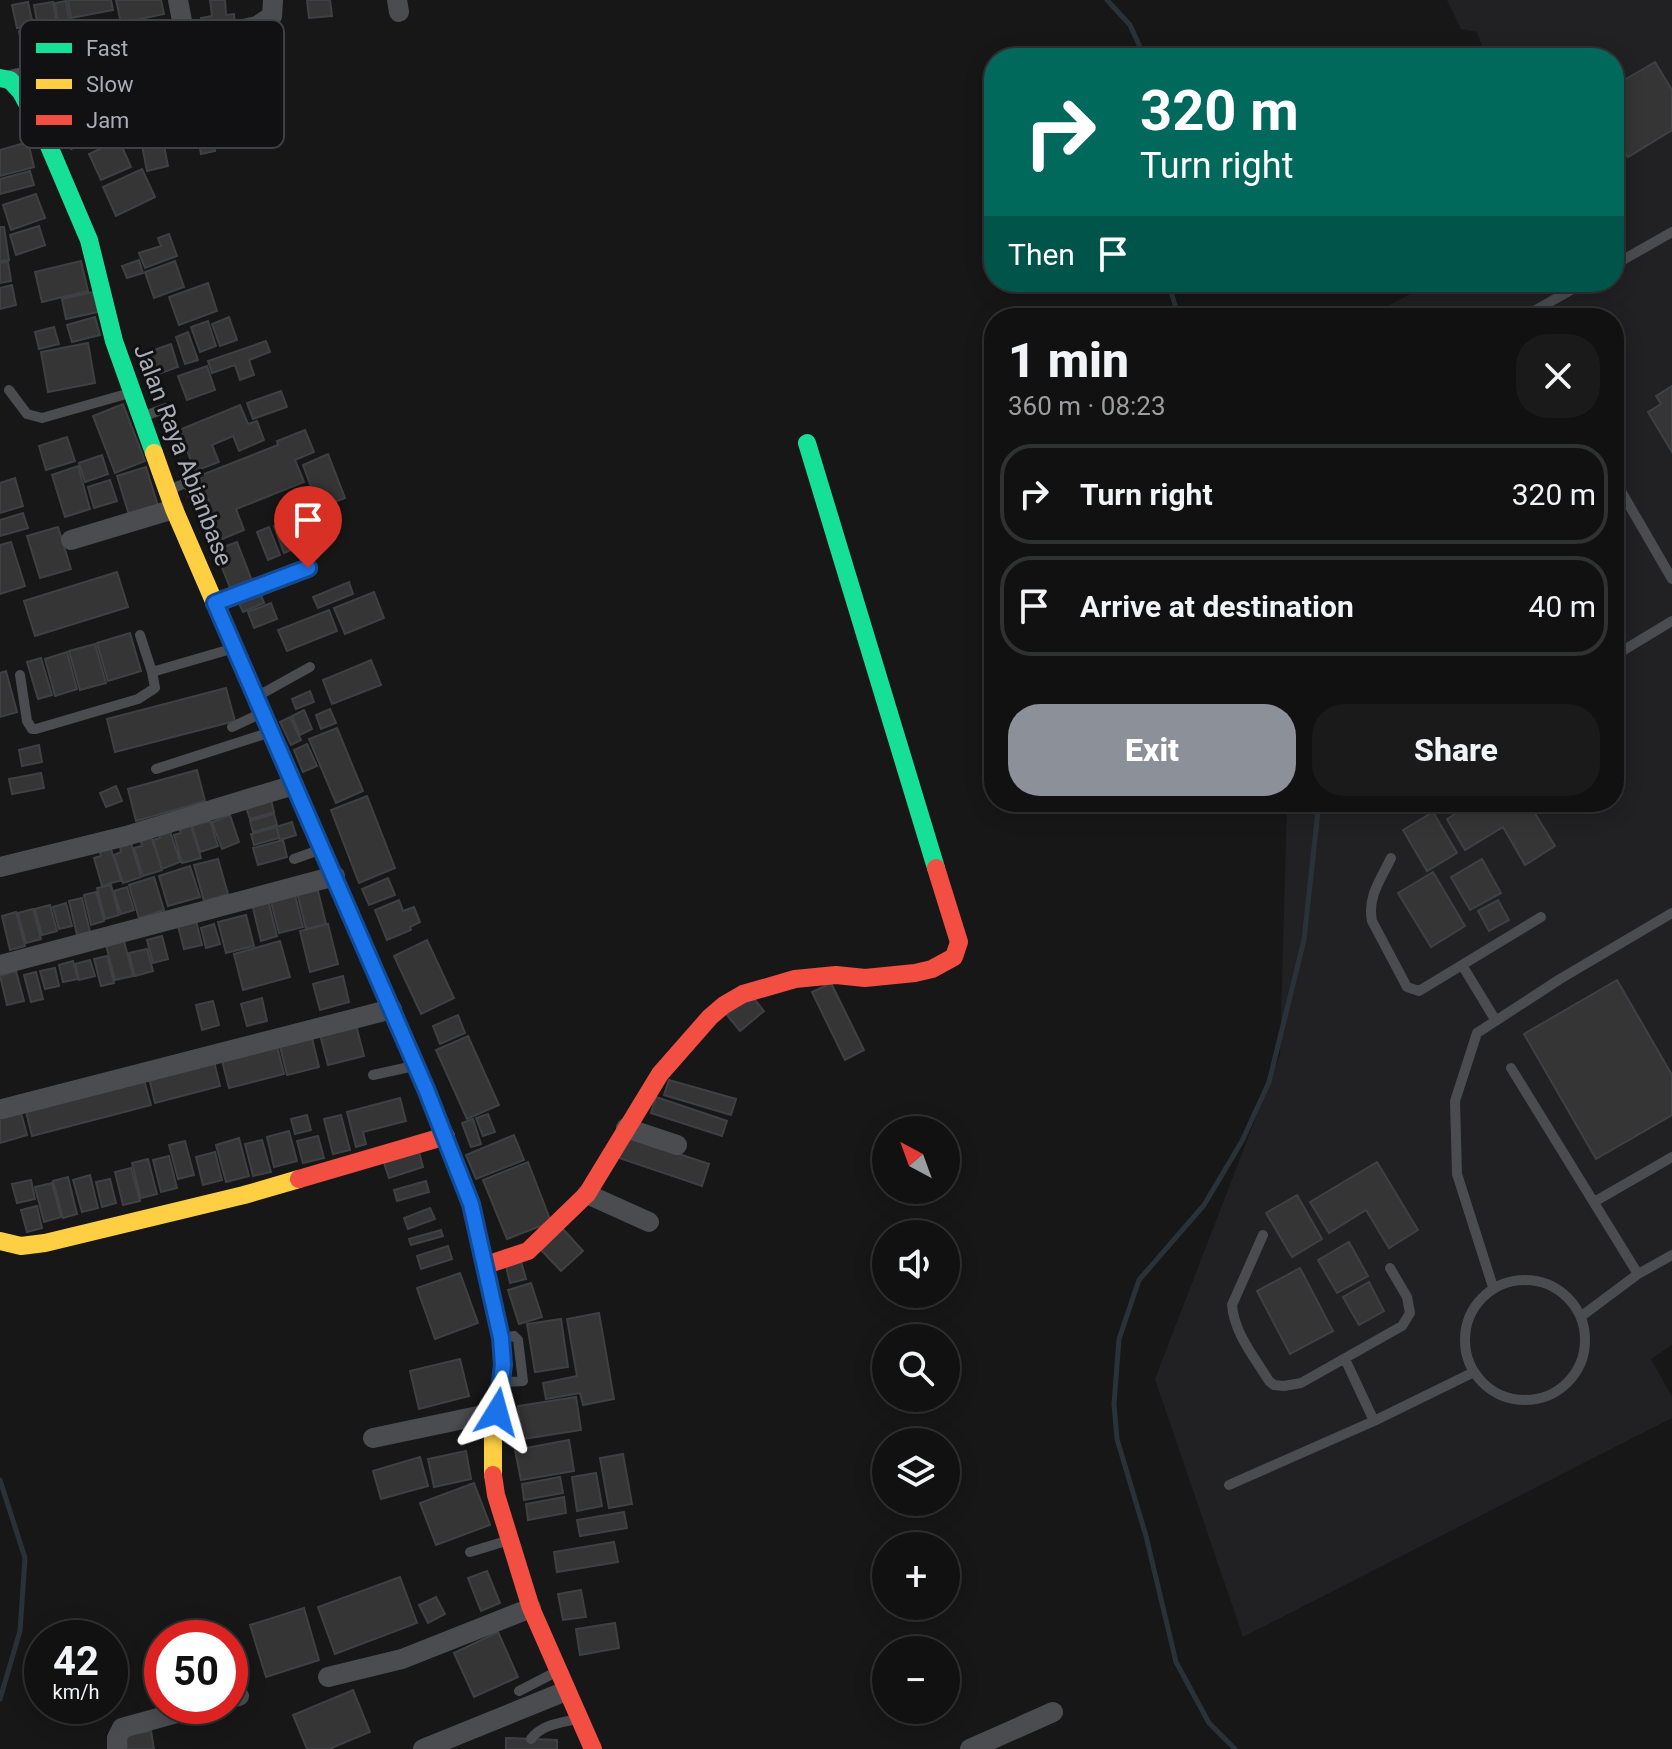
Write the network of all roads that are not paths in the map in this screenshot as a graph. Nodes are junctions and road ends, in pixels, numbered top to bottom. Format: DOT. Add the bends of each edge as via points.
graph roads {
  1 [pos="178,0"];
  2 [pos="273,0"];
  3 [pos="182,20"];
  4 [pos="266,20"];
  5 [pos="50,148"];
  6 [pos="1672,232"];
  7 [pos="1624,259"];
  8 [pos="1568,292"];
  9 [pos="1540,308"];
  10 [pos="9,390"];
  11 [pos="131,392"];
  12 [pos="166,408"];
  13 [pos="140,417"];
  14 [pos="807,443"];
  15 [pos="195,479"];
  16 [pos="1624,496"];
  17 [pos="171,500"];
  18 [pos="71,540"];
  19 [pos="308,568"];
  20 [pos="1672,579"];
  21 [pos="215,603"];
  22 [pos="1672,621"];
  23 [pos="140,635"];
  24 [pos="233,648"];
  25 [pos="1624,650"];
  26 [pos="310,667"];
  27 [pos="152,672"];
  28 [pos="20,675"];
  29 [pos="258,706"];
  30 [pos="232,727"];
  31 [pos="270,733"];
  32 [pos="156,769"];
  33 [pos="294,785"];
  34 [pos="323,849"];
  35 [pos="1391,858"];
  36 [pos="294,859"];
  37 [pos="0,867"];
  38 [pos="335,876"];
  39 [pos="1672,913"];
  40 [pos="1541,917"];
  41 [pos="0,965"];
  42 [pos="1462,965"];
  43 [pos="392,1009"];
  44 [pos="1496,1021"];
  45 [pos="416,1065"];
  46 [pos="1511,1068"];
  47 [pos="373,1075"];
  48 [pos="2,1109"];
  49 [pos="626,1128"];
  50 [pos="446,1136"];
  51 [pos="677,1145"];
  52 [pos="1672,1157"];
  53 [pos="587,1194"];
  54 [pos="1594,1202"];
  55 [pos="649,1222"];
  56 [pos="1263,1235"];
  57 [pos="0,1241"];
  58 [pos="1672,1255"];
  59 [pos="486,1265"];
  60 [pos="1390,1268"];
  61 [pos="1638,1274"];
  62 [pos="1493,1287"];
  63 [pos="1583,1315"];
  64 [pos="1345,1359"];
  65 [pos="1472,1373"];
  66 [pos="497,1412"];
  67 [pos="1374,1421"];
  68 [pos="373,1438"];
  69 [pos="1229,1485"];
  70 [pos="509,1540"];
  71 [pos="470,1552"];
  72 [pos="531,1608"];
  73 [pos="558,1672"];
  74 [pos="328,1677"];
  75 [pos="519,1691"];
  76 [pos="566,1691"];
  77 [pos="1053,1712"];
  78 [pos="578,1719"];
  79 [pos="144,1722"];
  80 [pos="531,1739"];
  81 [pos="117,1749"];
  82 [pos="423,1749"];
  83 [pos="593,1749"];
  84 [pos="970,1749"];
  1 -- 3 [label="street"];
  2 -- 4 [label="street" via="272,16"];
  5 -- 11 [label="main road, Jalan Raya Abianbase" via="84,228"];
  6 -- 7 [label="lane"];
  8 -- 9 [label="lane"];
  10 -- 11 [label="lane" via="27,414 42,418"];
  11 -- 13 [label="main road, Jalan Raya Abianbase"];
  12 -- 13 [label="lane"];
  13 -- 17 [label="main road, Jalan Raya Abianbase"];
  14 -- 49 [label="main road" via="959,942 950,961 932,969 865,978 795,979 743,994 710,1017 660,1074"];
  15 -- 17 [label="lane"];
  16 -- 20 [label="lane"];
  17 -- 18 [label="street"];
  17 -- 21 [label="main road, Jalan Raya Abianbase"];
  19 -- 21 [label="street"];
  21 -- 24 [label="main road, Jalan Raya Abianbase"];
  22 -- 25 [label="lane"];
  23 -- 27 [label="lane"];
  24 -- 27 [label="lane"];
  24 -- 29 [label="main road, Jalan Raya Abianbase"];
  26 -- 29 [label="lane"];
  27 -- 28 [label="lane" via="155,688 138,699 36,729 27,721"];
  29 -- 30 [label="lane"];
  29 -- 31 [label="main road, Jalan Raya Abianbase"];
  31 -- 32 [label="lane"];
  31 -- 33 [label="main road, Jalan Raya Abianbase"];
  33 -- 34 [label="main road, Jalan Raya Abianbase"];
  33 -- 37 [label="street"];
  34 -- 36 [label="lane"];
  34 -- 38 [label="main road, Jalan Raya Abianbase"];
  35 -- 42 [label="lane" via="1370,909 1407,987 1419,991"];
  38 -- 41 [label="street"];
  38 -- 43 [label="main road, Jalan Raya Abianbase"];
  39 -- 44 [label="lane"];
  40 -- 42 [label="lane"];
  42 -- 44 [label="lane"];
  43 -- 45 [label="main road, Jalan Raya Abianbase"];
  43 -- 48 [label="street"];
  44 -- 62 [label="lane" via="1477,1033 1455,1101 1457,1174"];
  45 -- 47 [label="lane"];
  45 -- 50 [label="main road, Jalan Raya Abianbase"];
  46 -- 54 [label="lane"];
  49 -- 51 [label="street"];
  49 -- 53 [label="main road"];
  50 -- 57 [label="main road" via="244,1195 45,1243 21,1246"];
  50 -- 59 [label="main road, Jalan Raya Abianbase"];
  52 -- 54 [label="lane"];
  53 -- 55 [label="street"];
  53 -- 59 [label="main road" via="528,1251"];
  54 -- 61 [label="lane"];
  56 -- 64 [label="lane" via="1232,1305 1239,1332 1269,1381 1284,1386 1301,1383"];
  58 -- 61 [label="lane"];
  59 -- 66 [label="main road, Jalan Raya Abianbase" via="501,1338"];
  60 -- 64 [label="lane" via="1410,1313 1402,1326"];
  61 -- 63 [label="lane"];
  62 -- 63 [label="lane" via="1527,1278 1560,1288"];
  62 -- 65 [label="lane" via="1471,1311 1463,1342"];
  63 -- 65 [label="lane" via="1587,1352 1569,1384 1537,1401 1500,1397"];
  64 -- 67 [label="lane"];
  65 -- 67 [label="lane"];
  66 -- 68 [label="street"];
  66 -- 70 [label="main road, Jalan Raya Abianbase" via="492,1468"];
  67 -- 69 [label="lane"];
  70 -- 71 [label="lane"];
  70 -- 72 [label="main road, Jalan Raya Abianbase"];
  72 -- 73 [label="main road, Jalan Raya Abianbase"];
  72 -- 74 [label="street" via="422,1652"];
  73 -- 75 [label="lane"];
  73 -- 76 [label="main road, Jalan Raya Abianbase"];
  76 -- 78 [label="main road, Jalan Raya Abianbase"];
  76 -- 82 [label="street"];
  77 -- 84 [label="street"];
  78 -- 80 [label="lane" via="545,1726"];
  78 -- 83 [label="main road, Jalan Raya Abianbase"];
  79 -- 81 [label="street" via="122,1728"];
}
